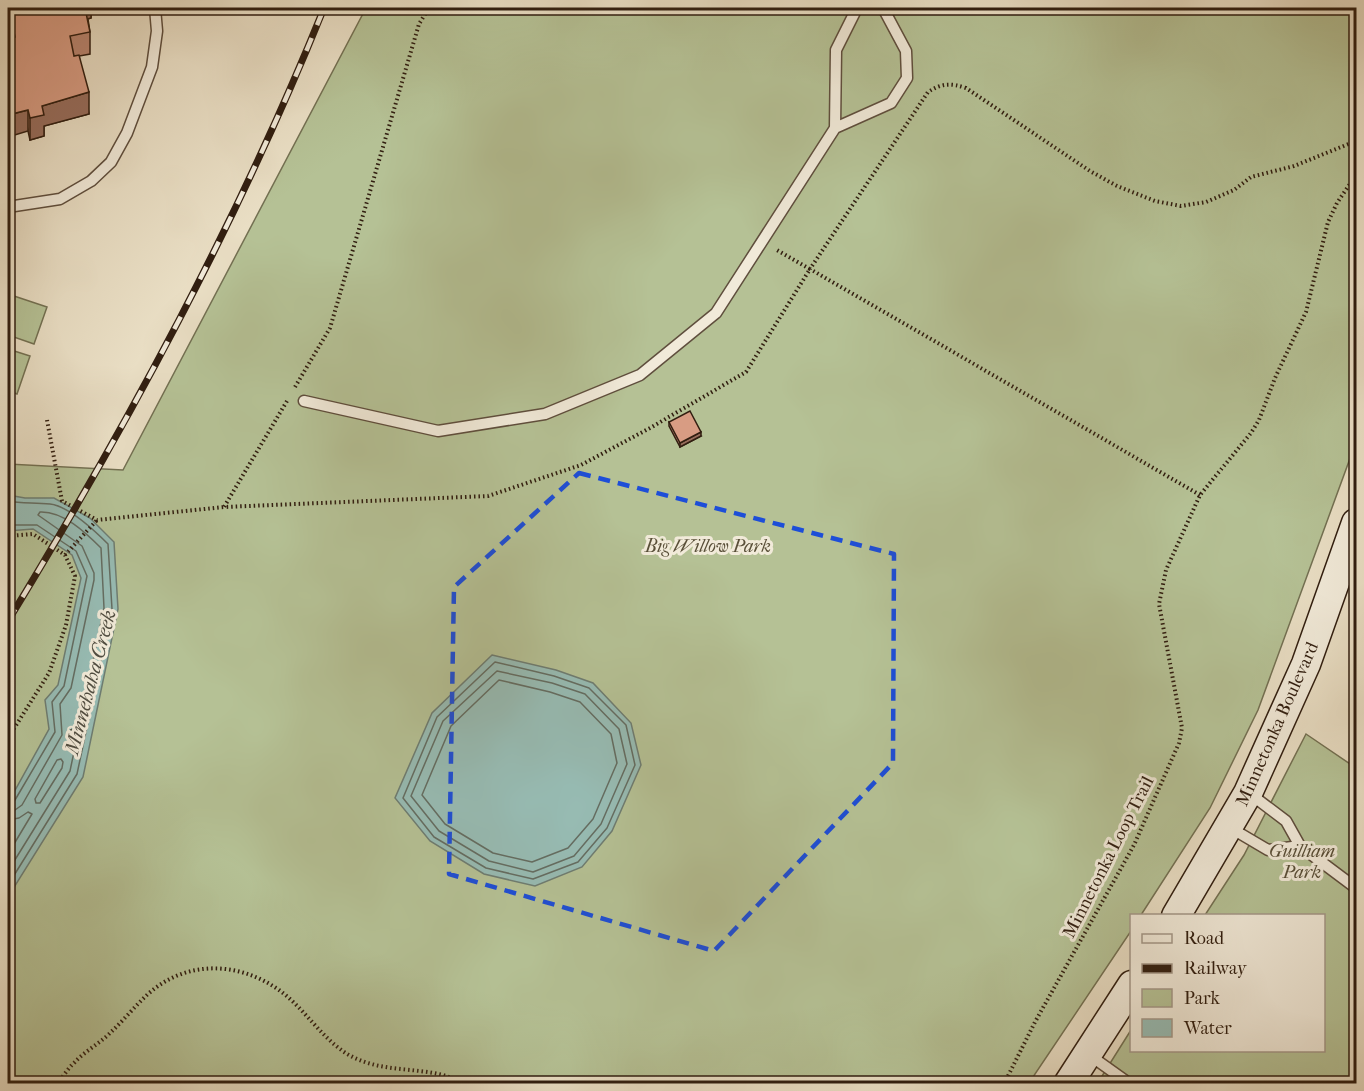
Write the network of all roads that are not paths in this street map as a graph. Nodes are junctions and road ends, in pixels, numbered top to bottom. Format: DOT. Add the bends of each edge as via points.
graph roads {
  1 [pos="155,8"];
  2 [pos="857,8"];
  3 [pos="883,8"];
  4 [pos="835,128"];
  5 [pos="8,207"];
  6 [pos="304,401"];
  7 [pos="1356,523"];
  8 [pos="1248,793"];
  9 [pos="1228,827"];
  10 [pos="1300,846"];
  11 [pos="1356,888"];
  12 [pos="1177,914"];
  13 [pos="1130,988"];
  14 [pos="1088,1054"];
  15 [pos="1068,1083"];
  16 [pos="1130,1083"];
  1 -- 5 [label="lane" via="157,31 152,67 127,133 111,162 91,181 60,199"];
  2 -- 4 [label="lane" via="836,50"];
  3 -- 4 [label="lane" via="906,51 907,78 891,103"];
  4 -- 6 [label="lane" via="716,313 640,375 545,414 438,431"];
  7 -- 8 [label="main road, Minnetonka Boulevard" via="1306,664"];
  8 -- 9 [label="main road, Minnetonka Boulevard"];
  8 -- 10 [label="lane" via="1286,821"];
  9 -- 10 [label="lane" via="1268,850"];
  9 -- 12 [label="main road, Minnetonka Boulevard"];
  10 -- 11 [label="lane"];
  13 -- 14 [label="main road"];
  14 -- 15 [label="main road"];
  14 -- 16 [label="lane"];
}
